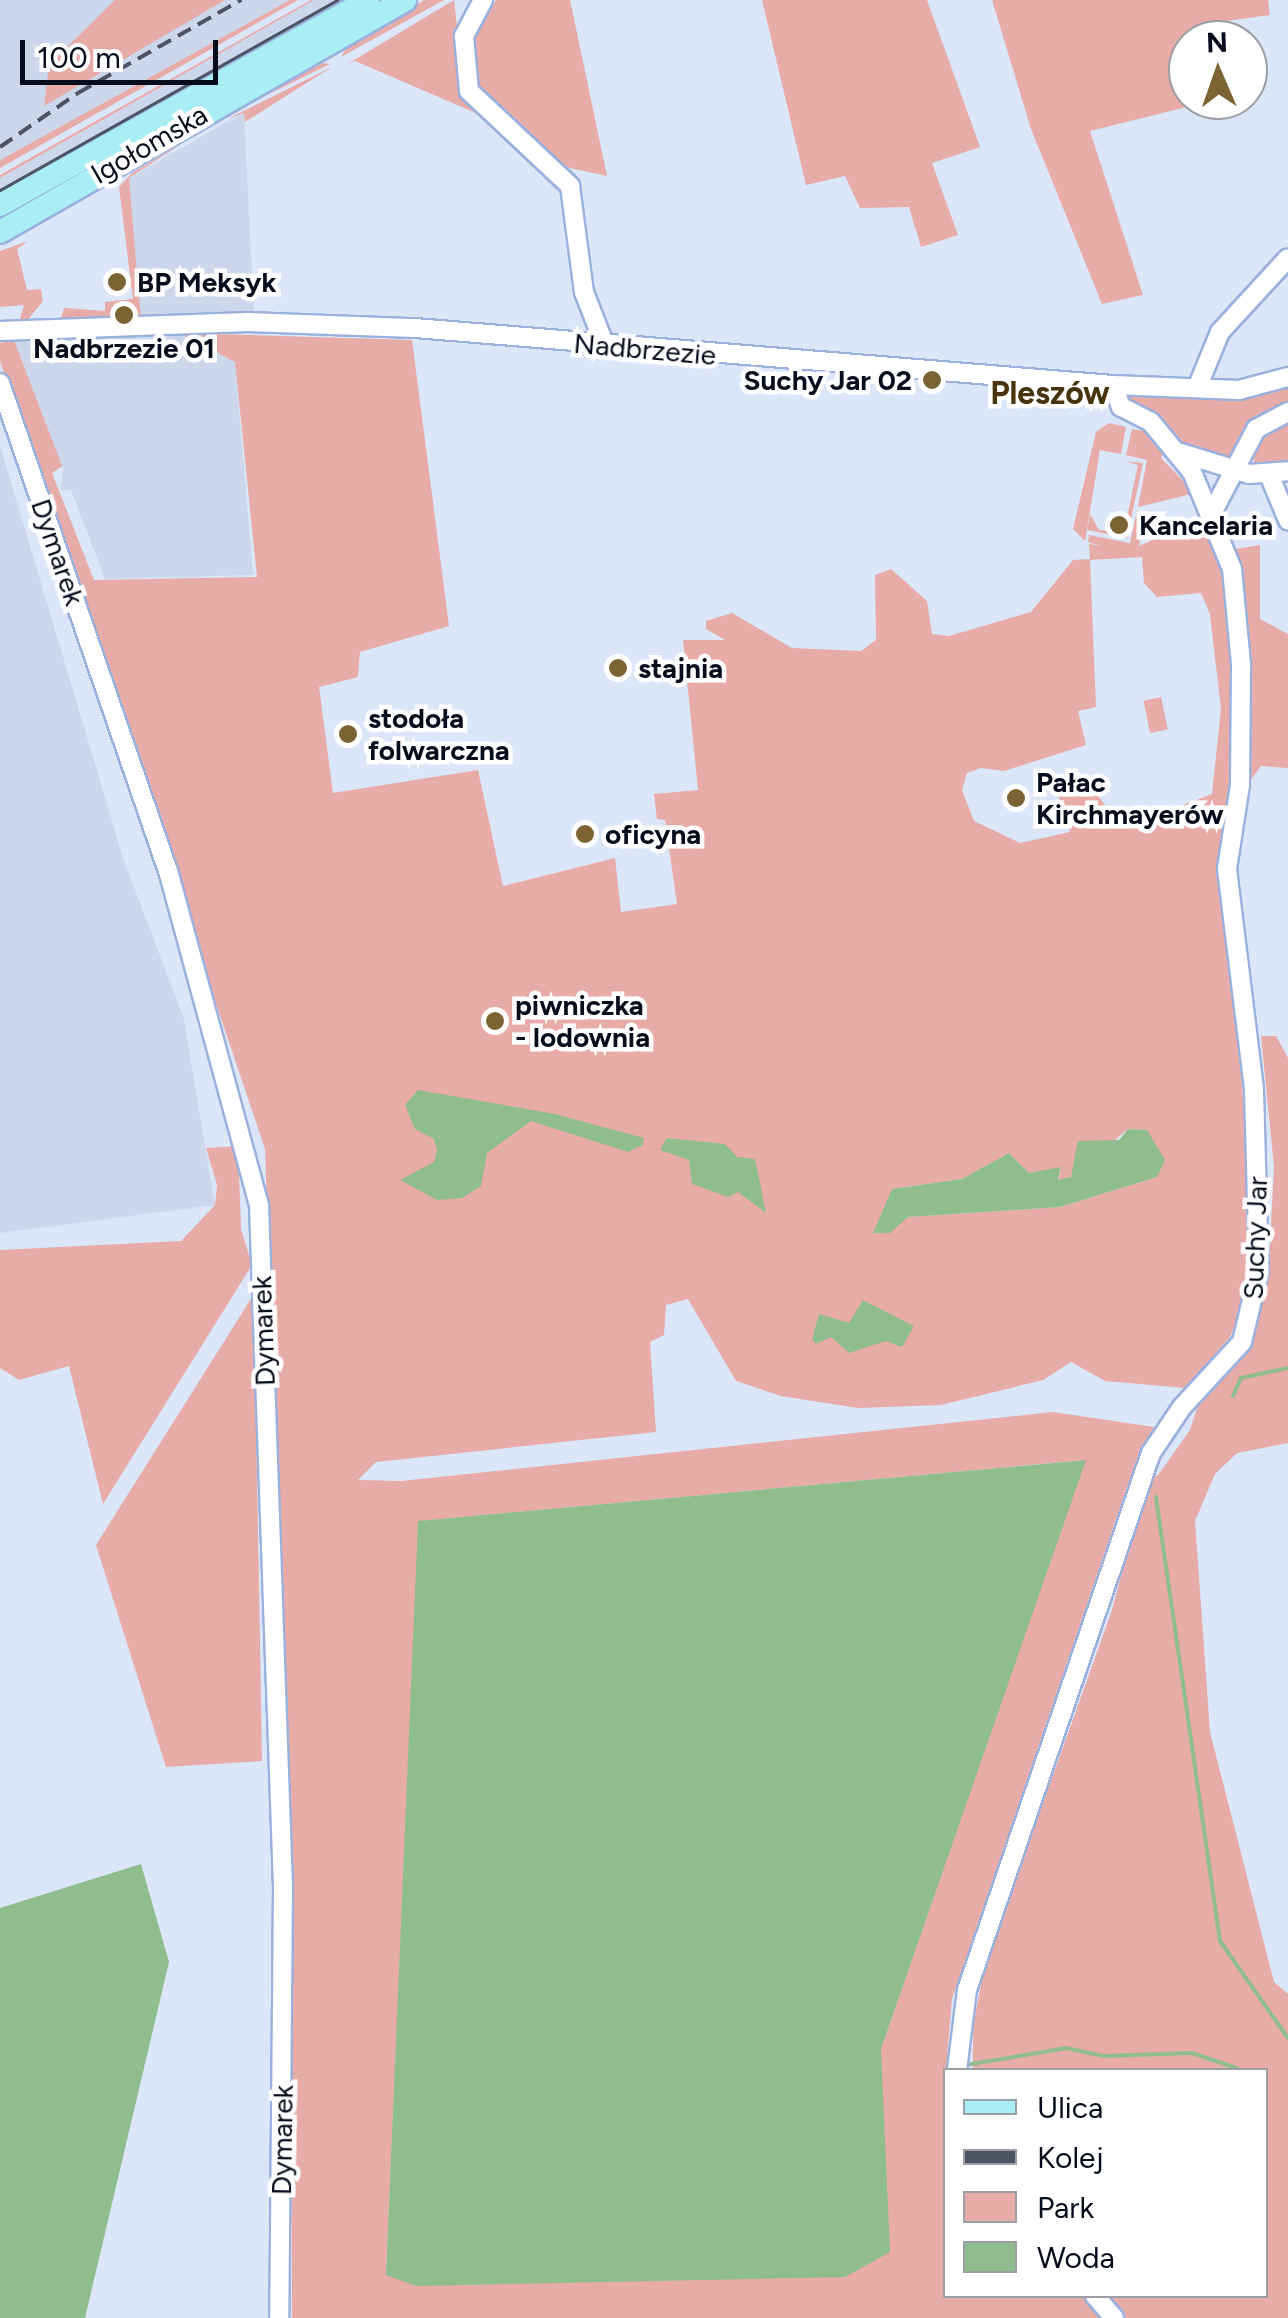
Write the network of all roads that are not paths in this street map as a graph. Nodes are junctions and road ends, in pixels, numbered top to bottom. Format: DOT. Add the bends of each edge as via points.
graph roads {
  1 [pos="368,0"];
  2 [pos="405,0"];
  3 [pos="483,0"];
  4 [pos="0,206"];
  5 [pos="0,232"];
  6 [pos="1288,258"];
  7 [pos="0,331"];
  8 [pos="605,346"];
  9 [pos="1288,377"];
  10 [pos="0,384"];
  11 [pos="1112,385"];
  12 [pos="1196,388"];
  13 [pos="1288,412"];
  14 [pos="1178,452"];
  15 [pos="1234,470"];
  16 [pos="1279,474"];
  17 [pos="1212,511"];
  18 [pos="1288,520"];
  19 [pos="957,2068"];
  20 [pos="1097,2298"];
  21 [pos="279,2318"];
  22 [pos="1114,2318"];
  1 -- 4 [label="main road, Igołomska"];
  2 -- 5 [label="main road, Igołomska"];
  3 -- 8 [label="street" via="464,36 469,91 570,186 584,292"];
  6 -- 12 [label="street" via="1220,332"];
  7 -- 8 [label="street, Nadbrzezie" via="248,322 415,328"];
  8 -- 11 [label="street, Nadbrzezie"];
  9 -- 12 [label="street, Nadbrzezie" via="1239,390"];
  10 -- 21 [label="street, Dymarek" via="169,874 259,1206 283,1888"];
  11 -- 12 [label="street, Nadbrzezie"];
  11 -- 14 [label="street, Suchy Jar" via="1121,406 1151,422"];
  13 -- 15 [label="street" via="1261,423"];
  14 -- 15 [label="street"];
  14 -- 17 [label="street, Suchy Jar"];
  15 -- 16 [label="street"];
  15 -- 17 [label="street"];
  16 -- 18 [label="street"];
  17 -- 19 [label="street, Suchy Jar" via="1232,569 1241,664 1240,785 1227,869 1254,1089 1256,1296 1242,1342 1182,1407 1151,1453 967,1990"];
  20 -- 22 [label="street"];
}
